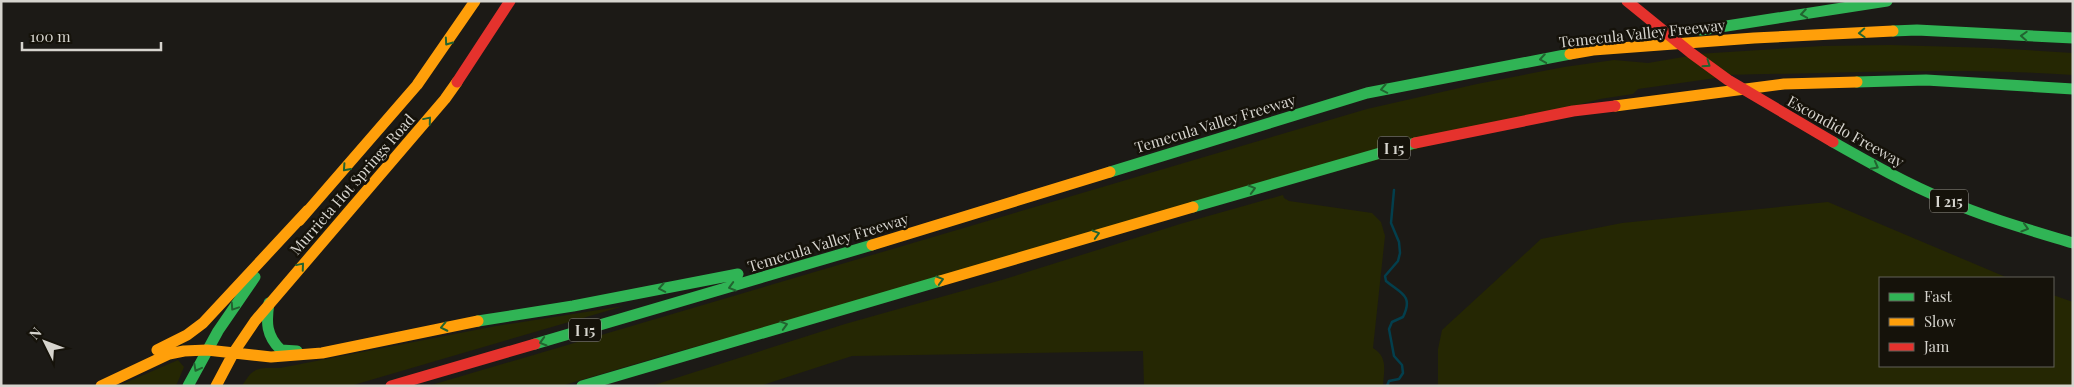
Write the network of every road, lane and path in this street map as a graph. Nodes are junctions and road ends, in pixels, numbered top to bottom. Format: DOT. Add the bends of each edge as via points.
graph roads {
  1 [pos="475,1"];
  2 [pos="510,1"];
  3 [pos="1627,1"];
  4 [pos="1887,1"];
  5 [pos="2073,38"];
  6 [pos="1593,50"];
  7 [pos="2073,89"];
  8 [pos="308,210"];
  9 [pos="2073,243"];
  10 [pos="779,274"];
  11 [pos="269,303"];
  12 [pos="737,339"];
  13 [pos="207,350"];
  14 [pos="234,352"];
  15 [pos="322,353"];
  16 [pos="93,386"];
  17 [pos="101,386"];
  18 [pos="188,386"];
  19 [pos="216,386"];
  20 [pos="391,386"];
  21 [pos="582,386"];
  22 [pos="609,386"];
  1 -- 8 [label="main road, Murrieta Hot Springs Road, one-way" via="417,85"];
  11 -- 2 [label="main road, Murrieta Hot Springs Road, one-way" via="445,99"];
  3 -- 9 [label="main road, Escondido Freeway / I 215, one-way, bridge" via="1728,80 1832,142 1946,200"];
  4 -- 6 [label="main road, one-way"];
  5 -- 6 [label="main road, Temecula Valley Freeway / I 15, one-way" via="1917,30"];
  6 -- 10 [label="main road, Temecula Valley Freeway / I 15, one-way" via="1367,92"];
  12 -- 7 [label="main road, I 15, one-way" via="1403,145 1573,111 1784,84 1926,80"];
  8 -- 13 [label="main road, Murrieta Hot Springs Road, one-way" via="238,301"];
  8 -- 16 [label="main road" via="203,322 187,335"];
  10 -- 15 [label="main road, one-way" via="753,271 573,306 475,321"];
  10 -- 20 [label="main road, Temecula Valley Freeway / I 15, one-way"];
  11 -- 14 [label="main road, Murrieta Hot Springs Road"];
  11 -- 15 [label="main road" via="267,327 274,344 281,350"];
  12 -- 21 [label="main road, I 15"];
  12 -- 22 [label="main road"];
  13 -- 14 [label="main road"];
  13 -- 17 [label="main road" via="169,354"];
  13 -- 18 [label="main road, Murrieta Hot Springs Road, one-way"];
  14 -- 15 [label="main road" via="271,357"];
  14 -- 19 [label="main road, Murrieta Hot Springs Road"];
}
